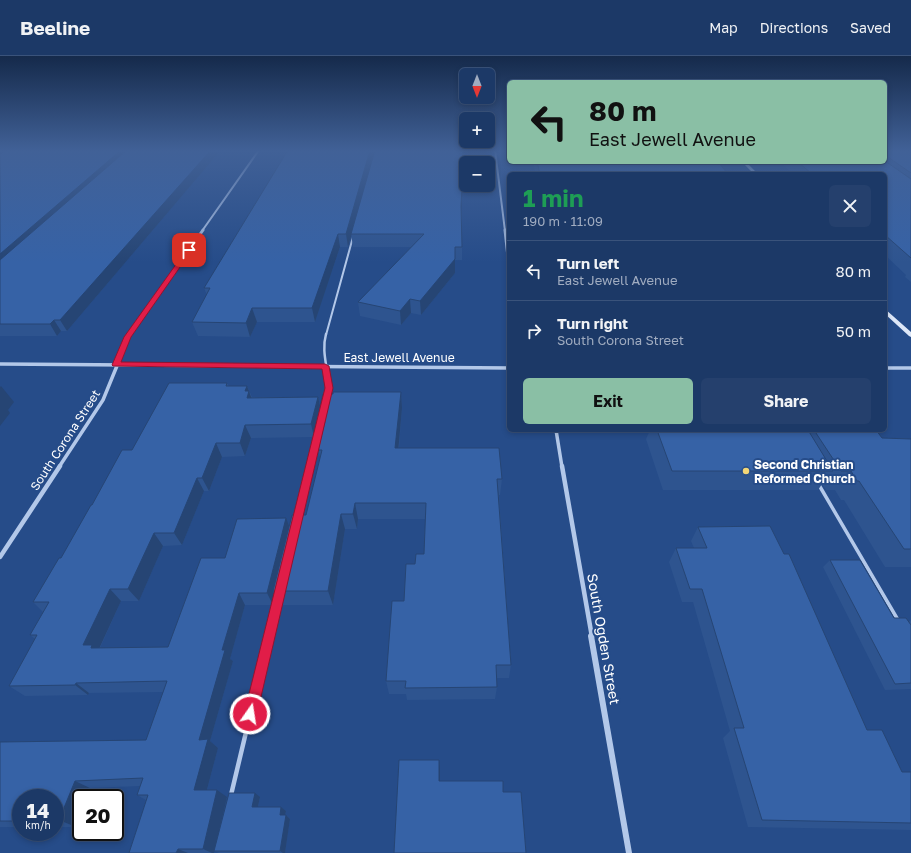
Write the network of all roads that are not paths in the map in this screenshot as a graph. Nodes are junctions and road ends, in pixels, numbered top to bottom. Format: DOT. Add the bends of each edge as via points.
graph roads {
  1 [pos="233,187"];
  2 [pos="499,187"];
  3 [pos="354,233"];
  4 [pos="507,249"];
  5 [pos="887,313"];
  6 [pos="911,335"];
  7 [pos="0,364"];
  8 [pos="116,365"];
  9 [pos="325,366"];
  10 [pos="507,368"];
  11 [pos="887,368"];
  12 [pos="911,368"];
  13 [pos="327,398"];
  14 [pos="321,421"];
  15 [pos="556,432"];
  16 [pos="815,478"];
  17 [pos="297,521"];
  18 [pos="0,557"];
  19 [pos="280,591"];
  20 [pos="899,621"];
  21 [pos="230,799"];
  22 [pos="630,853"];
  1 -- 8 [label="street, South Corona Street" via="128,337"];
  2 -- 4 [label="street"];
  3 -- 9 [label="lane" via="323,345"];
  5 -- 6 [label="street"];
  7 -- 8 [label="street, East Jewell Avenue"];
  8 -- 9 [label="street, East Jewell Avenue"];
  8 -- 18 [label="street, South Corona Street" via="103,400"];
  9 -- 10 [label="street, East Jewell Avenue"];
  9 -- 13 [label="lane" via="329,388"];
  11 -- 12 [label="street"];
  14 -- 17 [label="lane"];
  15 -- 22 [label="street, South Ogden Street"];
  16 -- 20 [label="lane"];
  19 -- 21 [label="lane"];
}
